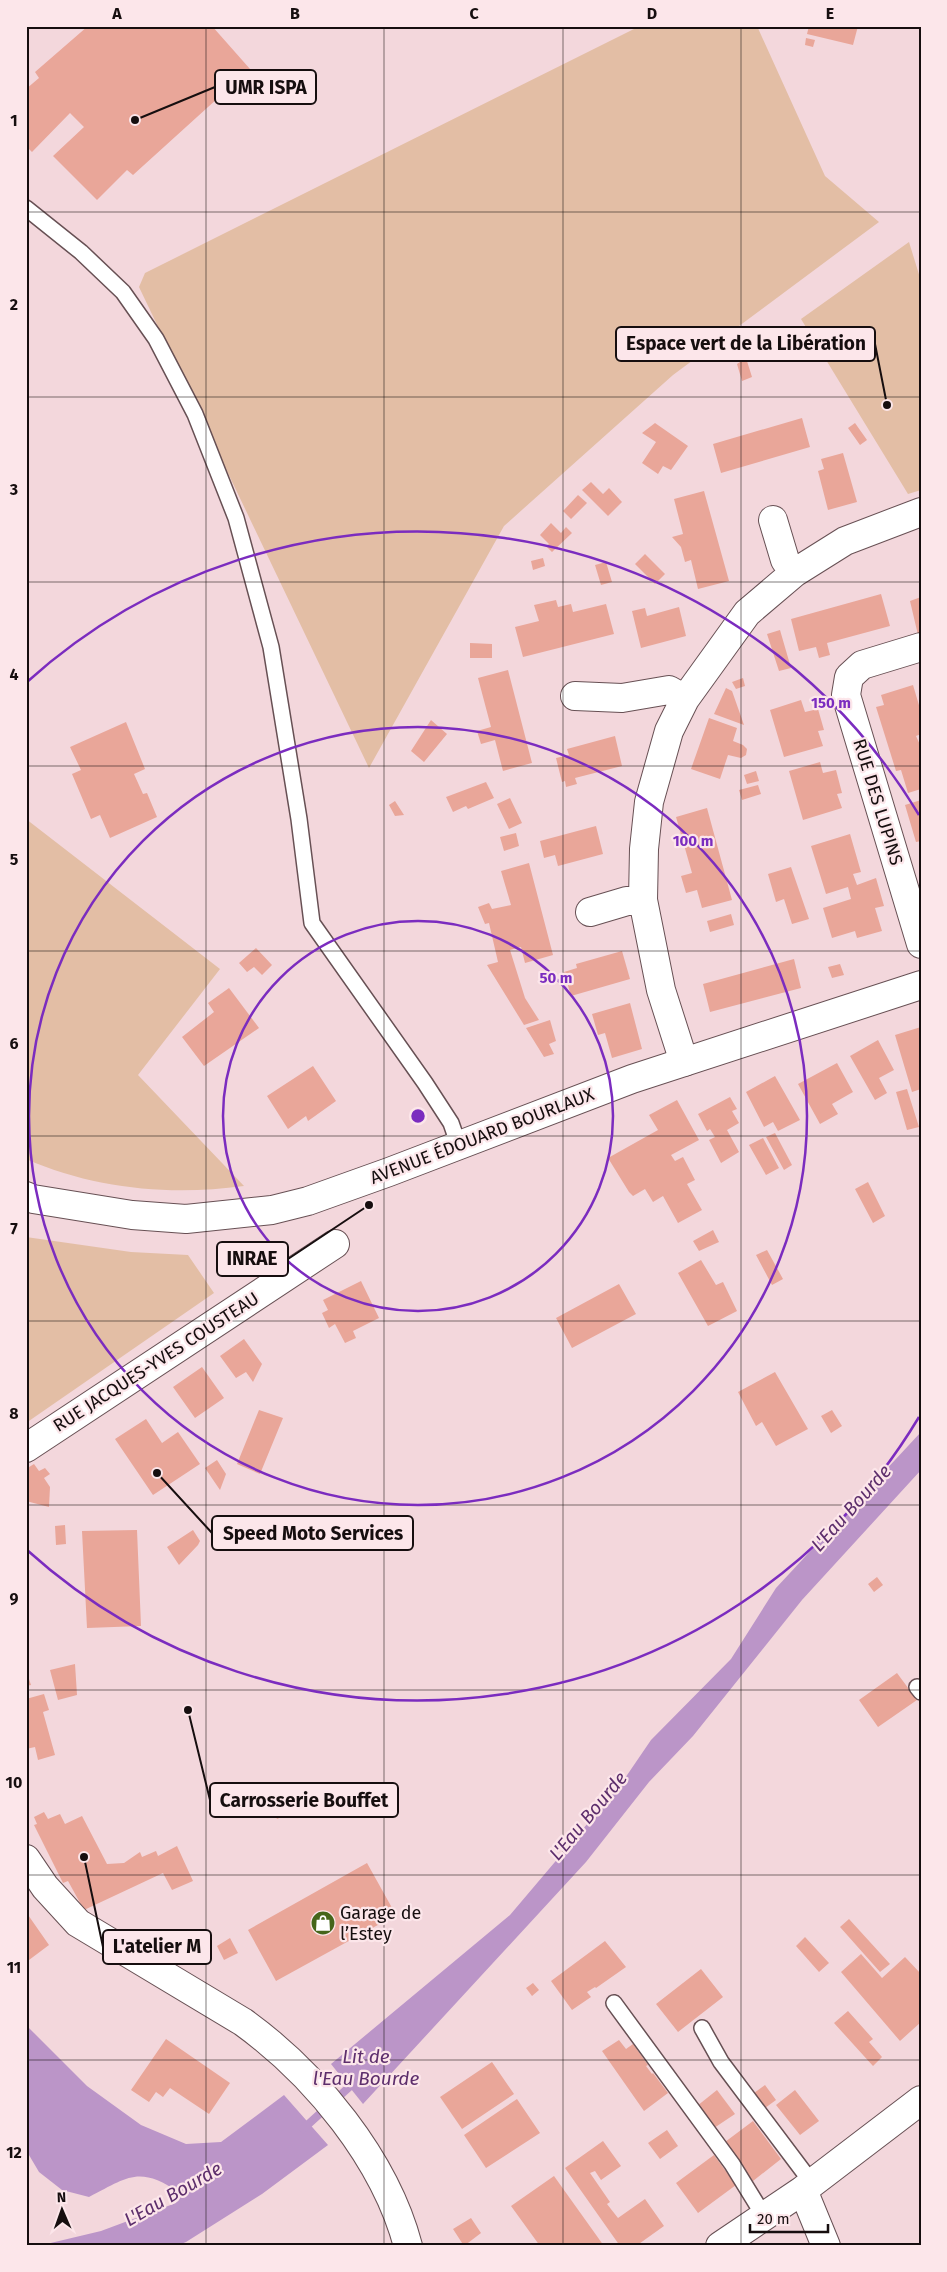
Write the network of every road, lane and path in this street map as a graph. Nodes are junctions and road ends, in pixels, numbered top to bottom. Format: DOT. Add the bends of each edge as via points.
graph roads {
  1 [pos="26,208"];
  2 [pos="921,512"];
  3 [pos="773,520"];
  4 [pos="794,573"];
  5 [pos="921,647"];
  6 [pos="576,696"];
  7 [pos="685,699"];
  8 [pos="643,900"];
  9 [pos="590,912"];
  10 [pos="921,944"];
  11 [pos="921,985"];
  12 [pos="684,1062"];
  13 [pos="459,1146"];
  14 [pos="29,1199"];
  15 [pos="336,1244"];
  16 [pos="26,1448"];
  17 [pos="26,1859"];
  18 [pos="614,2003"];
  19 [pos="702,2028"];
  20 [pos="921,2100"];
  21 [pos="807,2187"];
  22 [pos="764,2216"];
  23 [pos="408,2246"];
  24 [pos="720,2246"];
  25 [pos="826,2246"];
  1 -- 13 [label="lane" via="81,252 123,292 156,339 195,414 236,518 271,647 312,923 425,1083 451,1123"];
  2 -- 4 [label="street" via="845,541"];
  3 -- 4 [label="street" via="785,560"];
  4 -- 7 [label="street" via="747,613"];
  5 -- 10 [label="street, RUE DES LUPINS" via="862,665 849,677 846,695"];
  6 -- 7 [label="street" via="622,698 669,690"];
  7 -- 8 [label="street" via="669,731 649,802"];
  8 -- 9 [label="street" via="627,901"];
  8 -- 12 [label="street" via="661,990"];
  11 -- 12 [label="street, AVENUE ÉDOUARD BOURLAUX"];
  12 -- 13 [label="street, AVENUE ÉDOUARD BOURLAUX"];
  13 -- 14 [label="street, AVENUE ÉDOUARD BOURLAUX" via="308,1201 220,1217 186,1219 132,1215"];
  15 -- 16 [label="street, RUE JACQUES-YVES COUSTEAU"];
  17 -- 23 [label="street" via="44,1887 78,1924 243,2022 295,2065 357,2140 379,2176 402,2224"];
  18 -- 22 [label="lane" via="732,2164"];
  19 -- 21 [label="lane" via="721,2062"];
  20 -- 21 [label="street"];
  21 -- 22 [label="street"];
  21 -- 25 [label="street"];
  22 -- 24 [label="street"];
}
